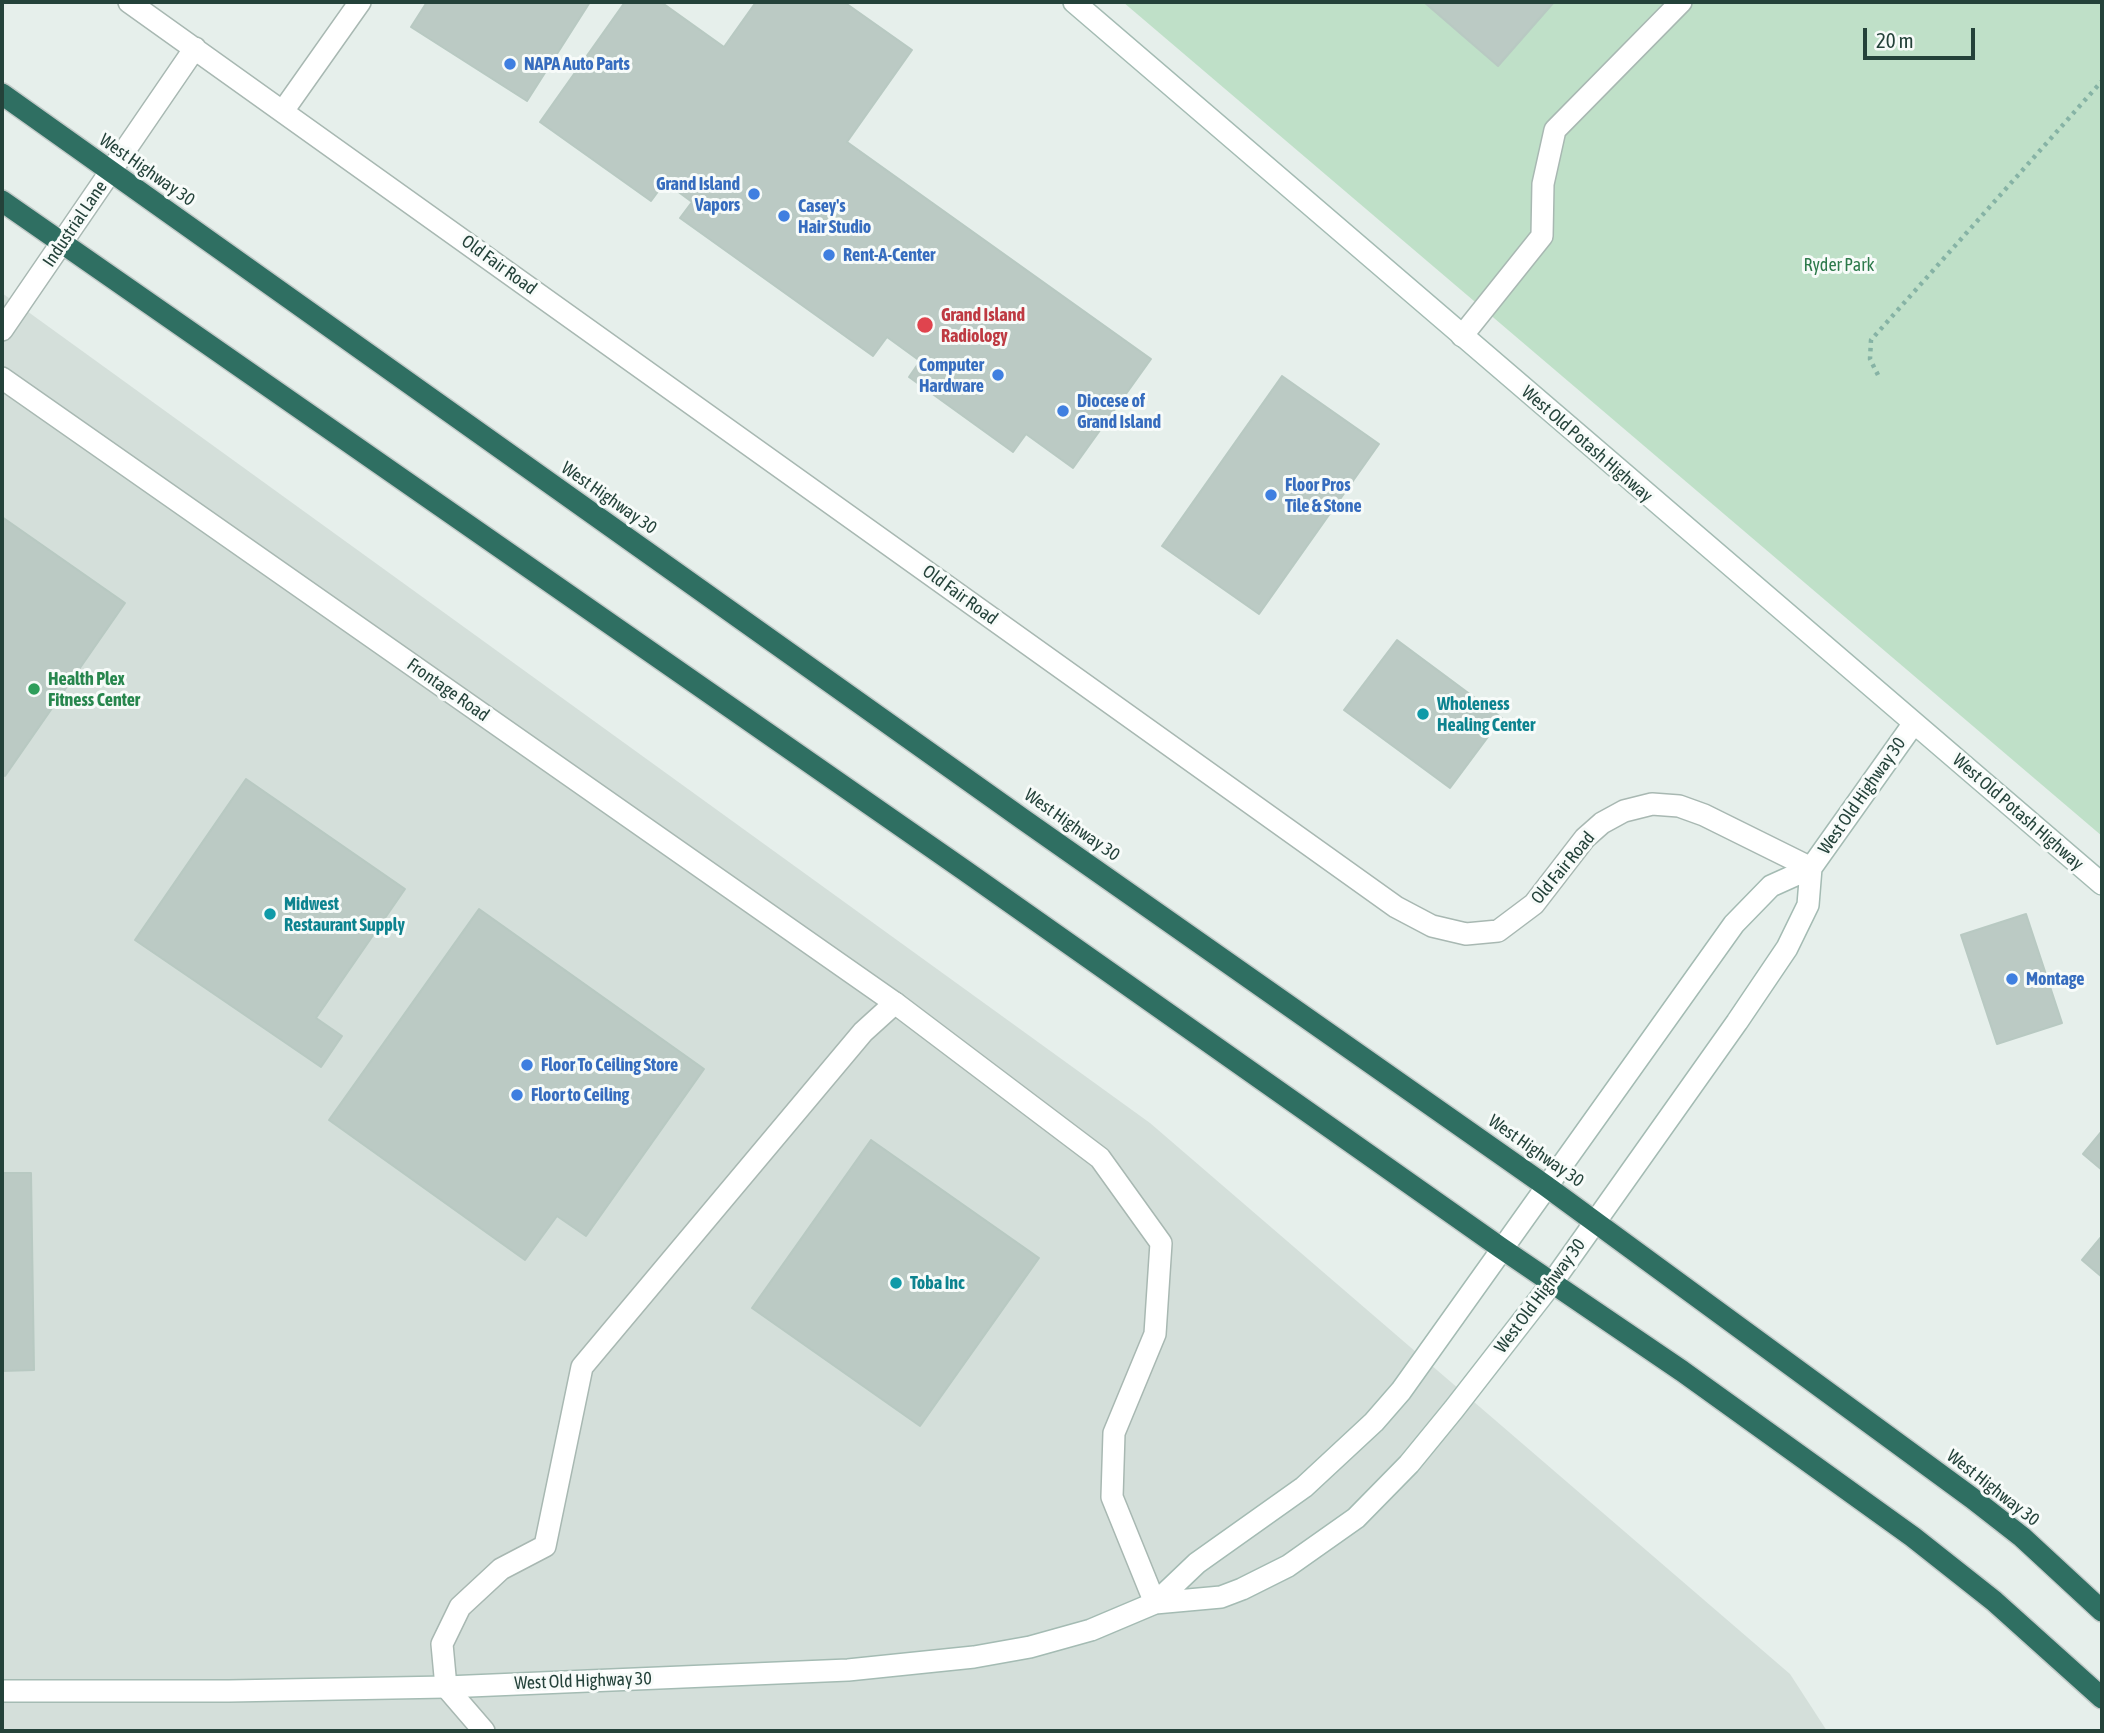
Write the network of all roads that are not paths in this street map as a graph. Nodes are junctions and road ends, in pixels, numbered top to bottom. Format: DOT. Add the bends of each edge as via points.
graph roads {
  1 [pos="129,2"];
  2 [pos="360,2"];
  3 [pos="1074,2"];
  4 [pos="1681,2"];
  5 [pos="195,48"];
  6 [pos="2,94"];
  7 [pos="283,111"];
  8 [pos="110,172"];
  9 [pos="2,201"];
  10 [pos="61,243"];
  11 [pos="2,330"];
  12 [pos="1462,336"];
  13 [pos="2,377"];
  14 [pos="1914,723"];
  15 [pos="1811,868"];
  16 [pos="2102,884"];
  17 [pos="895,1003"];
  18 [pos="1546,1186"];
  19 [pos="1595,1222"];
  20 [pos="1501,1248"];
  21 [pos="1552,1283"];
  22 [pos="1155,1603"];
  23 [pos="2102,1611"];
  24 [pos="446,1687"];
  25 [pos="2,1691"];
  26 [pos="2102,1698"];
  27 [pos="484,1731"];
  1 -- 5 [label="street, Old Fair Road"];
  2 -- 7 [label="street"];
  3 -- 12 [label="street, West Old Potash Highway"];
  4 -- 12 [label="street" via="1555,130 1543,184 1542,236"];
  5 -- 7 [label="street, Old Fair Road"];
  5 -- 8 [label="street, Industrial Lane"];
  6 -- 8 [label="highway, West Highway 30"];
  7 -- 15 [label="street, Old Fair Road" via="1396,907 1432,926 1466,934 1499,931 1534,904 1602,823 1652,804 1679,806 1704,816"];
  8 -- 10 [label="street, Industrial Lane"];
  8 -- 18 [label="highway, West Highway 30"];
  9 -- 10 [label="highway"];
  10 -- 11 [label="street, Industrial Lane"];
  10 -- 20 [label="highway"];
  12 -- 14 [label="street, West Old Potash Highway"];
  13 -- 17 [label="street, Frontage Road"];
  14 -- 15 [label="street, West Old Highway 30"];
  14 -- 16 [label="street, West Old Potash Highway"];
  15 -- 18 [label="street, West Old Highway 30" via="1771,886 1734,924"];
  15 -- 19 [label="street, West Old Highway 30" via="1808,905 1787,948"];
  17 -- 22 [label="street, Frontage Road" via="1100,1158 1161,1243 1155,1334 1114,1433 1112,1497"];
  17 -- 24 [label="street" via="863,1032 582,1367 545,1545 501,1569 460,1607 442,1644"];
  18 -- 19 [label="highway, West Highway 30"];
  18 -- 20 [label="street, West Old Highway 30"];
  19 -- 21 [label="street, West Old Highway 30"];
  19 -- 23 [label="highway, West Highway 30" via="1972,1498"];
  20 -- 21 [label="highway"];
  20 -- 22 [label="street, West Old Highway 30" via="1423,1361 1374,1422 1304,1487 1204,1557"];
  21 -- 22 [label="street, West Old Highway 30" via="1409,1464 1356,1518 1288,1566 1242,1590 1221,1597"];
  21 -- 26 [label="highway" via="1913,1537 1994,1601"];
  22 -- 24 [label="street, West Old Highway 30" via="1091,1630 974,1657 848,1670"];
  24 -- 25 [label="street, West Old Highway 30"];
  24 -- 27 [label="street"];
}
